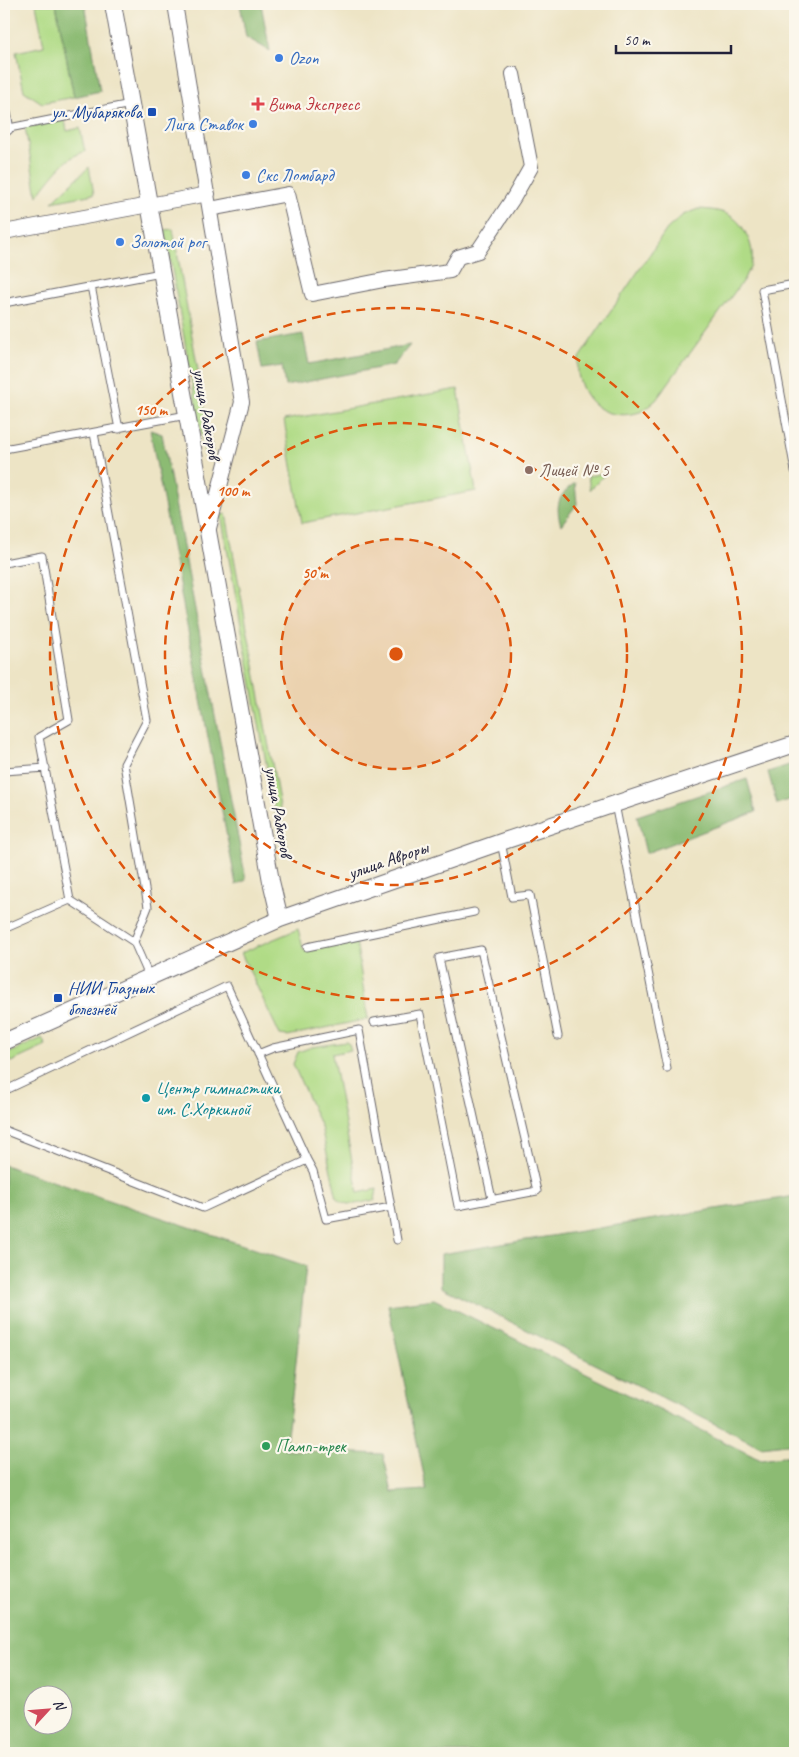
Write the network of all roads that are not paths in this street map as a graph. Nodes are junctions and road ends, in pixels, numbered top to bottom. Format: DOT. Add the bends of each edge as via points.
graph roads {
  1 [pos="113,4"];
  2 [pos="174,4"];
  3 [pos="513,74"];
  4 [pos="131,104"];
  5 [pos="5,124"];
  6 [pos="208,194"];
  7 [pos="149,204"];
  8 [pos="210,209"];
  9 [pos="4,232"];
  10 [pos="161,273"];
  11 [pos="795,284"];
  12 [pos="91,286"];
  13 [pos="4,304"];
  14 [pos="187,415"];
  15 [pos="119,429"];
  16 [pos="94,433"];
  17 [pos="4,449"];
  18 [pos="795,471"];
  19 [pos="208,532"];
  20 [pos="4,562"];
  21 [pos="795,744"];
  22 [pos="46,768"];
  23 [pos="4,771"];
  24 [pos="615,804"];
  25 [pos="501,842"];
  26 [pos="70,900"];
  27 [pos="474,912"];
  28 [pos="280,919"];
  29 [pos="4,929"];
  30 [pos="134,942"];
  31 [pos="307,947"];
  32 [pos="149,976"];
  33 [pos="374,1022"];
  34 [pos="558,1036"];
  35 [pos="4,1042"];
  36 [pos="258,1054"];
  37 [pos="668,1068"];
  38 [pos="4,1091"];
  39 [pos="4,1130"];
  40 [pos="307,1160"];
  41 [pos="492,1199"];
  42 [pos="391,1207"];
  43 [pos="397,1240"];
  1 -- 4 [label="street, улица Рабкоров"];
  2 -- 6 [label="street"];
  3 -- 8 [label="street" via="531,167 478,251 458,257 450,270 312,294 288,194"];
  4 -- 5 [label="lane"];
  4 -- 7 [label="street, улица Рабкоров"];
  6 -- 7 [label="street"];
  6 -- 8 [label="street"];
  7 -- 9 [label="street"];
  7 -- 10 [label="street, улица Рабкоров"];
  8 -- 19 [label="street" via="242,402"];
  10 -- 12 [label="lane"];
  10 -- 14 [label="street, улица Рабкоров"];
  11 -- 18 [label="lane" via="762,290"];
  12 -- 13 [label="lane"];
  12 -- 15 [label="lane"];
  14 -- 15 [label="lane"];
  14 -- 19 [label="street, улица Рабкоров"];
  15 -- 16 [label="lane"];
  16 -- 17 [label="lane"];
  16 -- 30 [label="lane" via="147,720 124,764 148,907"];
  19 -- 28 [label="street, улица Рабкоров"];
  20 -- 22 [label="lane" via="42,556 70,720 39,737"];
  21 -- 24 [label="street, улица Авроры"];
  22 -- 23 [label="lane"];
  22 -- 26 [label="lane"];
  24 -- 25 [label="street, улица Авроры"];
  24 -- 37 [label="lane"];
  25 -- 28 [label="street, улица Авроры"];
  25 -- 34 [label="lane" via="512,897 530,895"];
  26 -- 29 [label="lane"];
  26 -- 30 [label="lane"];
  27 -- 31 [label="lane"];
  28 -- 32 [label="street, улица Авроры"];
  30 -- 32 [label="lane"];
  32 -- 35 [label="street, улица Авроры"];
  33 -- 41 [label="lane" via="420,1014 458,1206"];
  36 -- 38 [label="lane" via="227,986"];
  36 -- 40 [label="lane"];
  36 -- 42 [label="lane" via="272,1048 359,1030"];
  39 -- 40 [label="lane" via="203,1208"];
  40 -- 42 [label="lane" via="326,1219"];
  41 -- 41 [label="lane" via="439,958 481,950 537,1191"];
  42 -- 43 [label="lane"];
}
